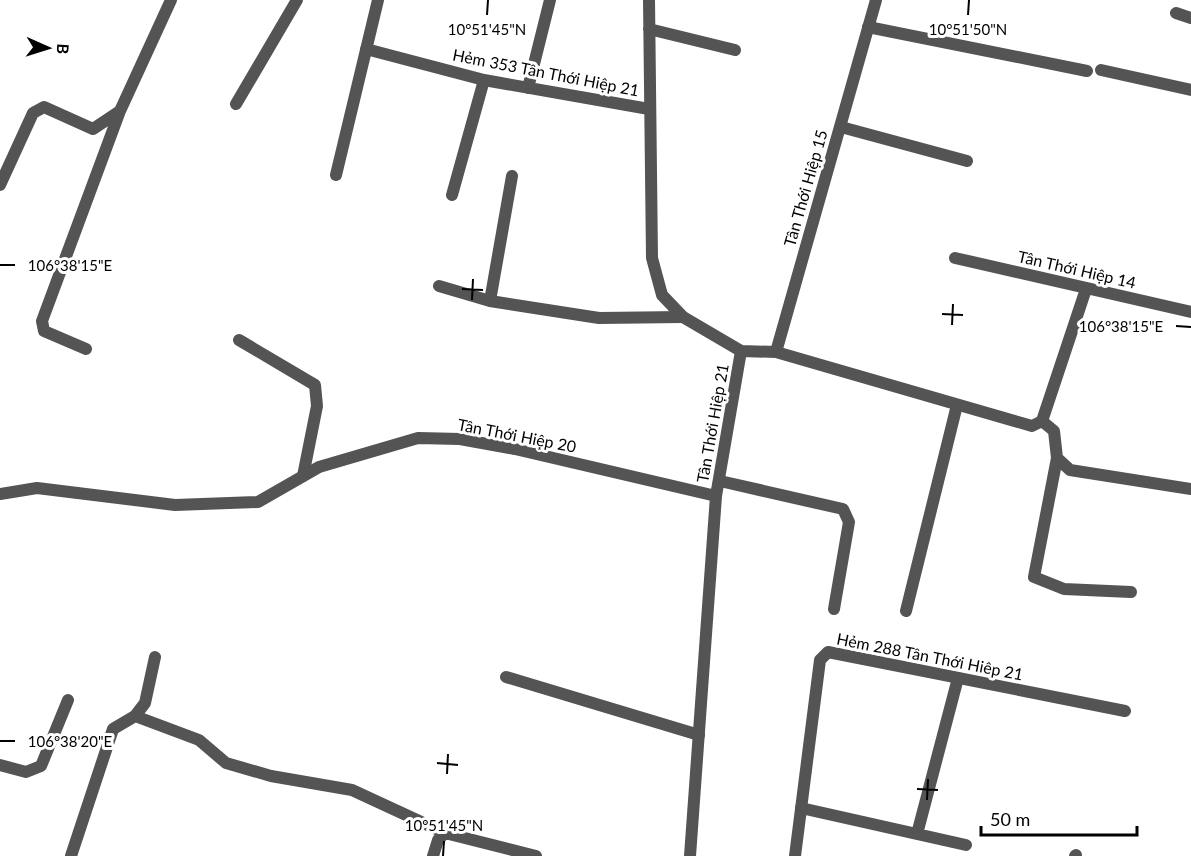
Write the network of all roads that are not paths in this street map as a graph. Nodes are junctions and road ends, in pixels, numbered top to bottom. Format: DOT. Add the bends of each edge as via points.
graph roads {
  1 [pos="171,0"];
  2 [pos="297,0"];
  3 [pos="378,0"];
  4 [pos="550,0"];
  5 [pos="649,0"];
  6 [pos="876,0"];
  7 [pos="1176,13"];
  8 [pos="1191,18"];
  9 [pos="868,27"];
  10 [pos="649,29"];
  11 [pos="366,49"];
  12 [pos="735,50"];
  13 [pos="1087,70"];
  14 [pos="1101,70"];
  15 [pos="484,80"];
  16 [pos="528,88"];
  17 [pos="1191,90"];
  18 [pos="236,104"];
  19 [pos="649,109"];
  20 [pos="120,111"];
  21 [pos="840,126"];
  22 [pos="967,160"];
  23 [pos="336,175"];
  24 [pos="512,176"];
  25 [pos="0,185"];
  26 [pos="452,195"];
  27 [pos="955,258"];
  28 [pos="439,286"];
  29 [pos="1086,290"];
  30 [pos="490,301"];
  31 [pos="1191,312"];
  32 [pos="682,317"];
  33 [pos="239,340"];
  34 [pos="86,349"];
  35 [pos="741,351"];
  36 [pos="776,352"];
  37 [pos="957,405"];
  38 [pos="1042,421"];
  39 [pos="1057,458"];
  40 [pos="303,476"];
  41 [pos="720,481"];
  42 [pos="1191,489"];
  43 [pos="0,494"];
  44 [pos="716,496"];
  45 [pos="1131,592"];
  46 [pos="834,609"];
  47 [pos="906,611"];
  48 [pos="155,657"];
  49 [pos="506,677"];
  50 [pos="958,678"];
  51 [pos="68,700"];
  52 [pos="1125,711"];
  53 [pos="135,716"];
  54 [pos="699,735"];
  55 [pos="0,765"];
  56 [pos="801,808"];
  57 [pos="445,833"];
  58 [pos="917,834"];
  59 [pos="966,845"];
  60 [pos="71,856"];
  61 [pos="433,856"];
  62 [pos="536,856"];
  63 [pos="690,856"];
  64 [pos="795,856"];
  1 -- 20 [label="street"];
  2 -- 18 [label="street"];
  3 -- 11 [label="street"];
  4 -- 16 [label="street"];
  5 -- 10 [label="street, Tân Thới Hiệp 21"];
  6 -- 9 [label="street, Tân Thới Hiệp 15"];
  7 -- 8 [label="street"];
  9 -- 13 [label="street"];
  9 -- 21 [label="street, Tân Thới Hiệp 15"];
  10 -- 12 [label="street"];
  10 -- 19 [label="street, Tân Thới Hiệp 21"];
  11 -- 15 [label="street, Hẻm 353 Tân Thới Hiệp 21"];
  11 -- 23 [label="street"];
  14 -- 17 [label="street"];
  15 -- 16 [label="street, Hẻm 353 Tân Thới Hiệp 21"];
  15 -- 26 [label="street"];
  16 -- 19 [label="street, Hẻm 353 Tân Thới Hiệp 21"];
  19 -- 32 [label="street, Tân Thới Hiệp 21" via="652,258 662,295"];
  20 -- 25 [label="street" via="93,129 44,107 33,113"];
  20 -- 34 [label="street" via="42,321 44,332"];
  21 -- 22 [label="street"];
  21 -- 36 [label="street, Tân Thới Hiệp 15"];
  24 -- 30 [label="street"];
  27 -- 29 [label="street, Tân Thới Hiệp 14"];
  28 -- 30 [label="street"];
  29 -- 31 [label="street, Tân Thới Hiệp 14"];
  29 -- 38 [label="street"];
  30 -- 32 [label="street" via="599,318"];
  32 -- 35 [label="street, Tân Thới Hiệp 21"];
  33 -- 40 [label="street" via="315,385 317,406"];
  35 -- 36 [label="street"];
  35 -- 41 [label="street, Tân Thới Hiệp 21"];
  36 -- 37 [label="street"];
  37 -- 38 [label="street" via="1032,426"];
  37 -- 47 [label="street"];
  38 -- 39 [label="street" via="1054,431"];
  39 -- 42 [label="street" via="1070,470"];
  39 -- 45 [label="street" via="1034,577 1064,589"];
  40 -- 43 [label="street, Tân Thới Hiệp 20" via="258,502 175,505 37,488"];
  40 -- 44 [label="street, Tân Thới Hiệp 20" via="383,446 418,438 460,439"];
  41 -- 44 [label="street, Tân Thới Hiệp 21"];
  41 -- 46 [label="street" via="843,509 849,522"];
  44 -- 54 [label="street, Tân Thới Hiệp 21"];
  48 -- 53 [label="street" via="145,703"];
  49 -- 54 [label="street"];
  50 -- 52 [label="street, Hẻm 288 Tân Thới Hiêp 21"];
  50 -- 56 [label="street, Hẻm 288 Tân Thới Hiêp 21" via="834,652 822,655"];
  50 -- 58 [label="street"];
  51 -- 55 [label="street" via="41,766 26,772"];
  53 -- 57 [label="street" via="199,740 226,763 271,776 352,790"];
  53 -- 60 [label="street" via="113,729"];
  54 -- 63 [label="street, Tân Thới Hiệp 21"];
  56 -- 58 [label="street"];
  56 -- 64 [label="street, Hẻm 288 Tân Thới Hiêp 21"];
  57 -- 61 [label="street"];
  57 -- 62 [label="street"];
  58 -- 59 [label="street"];
}
